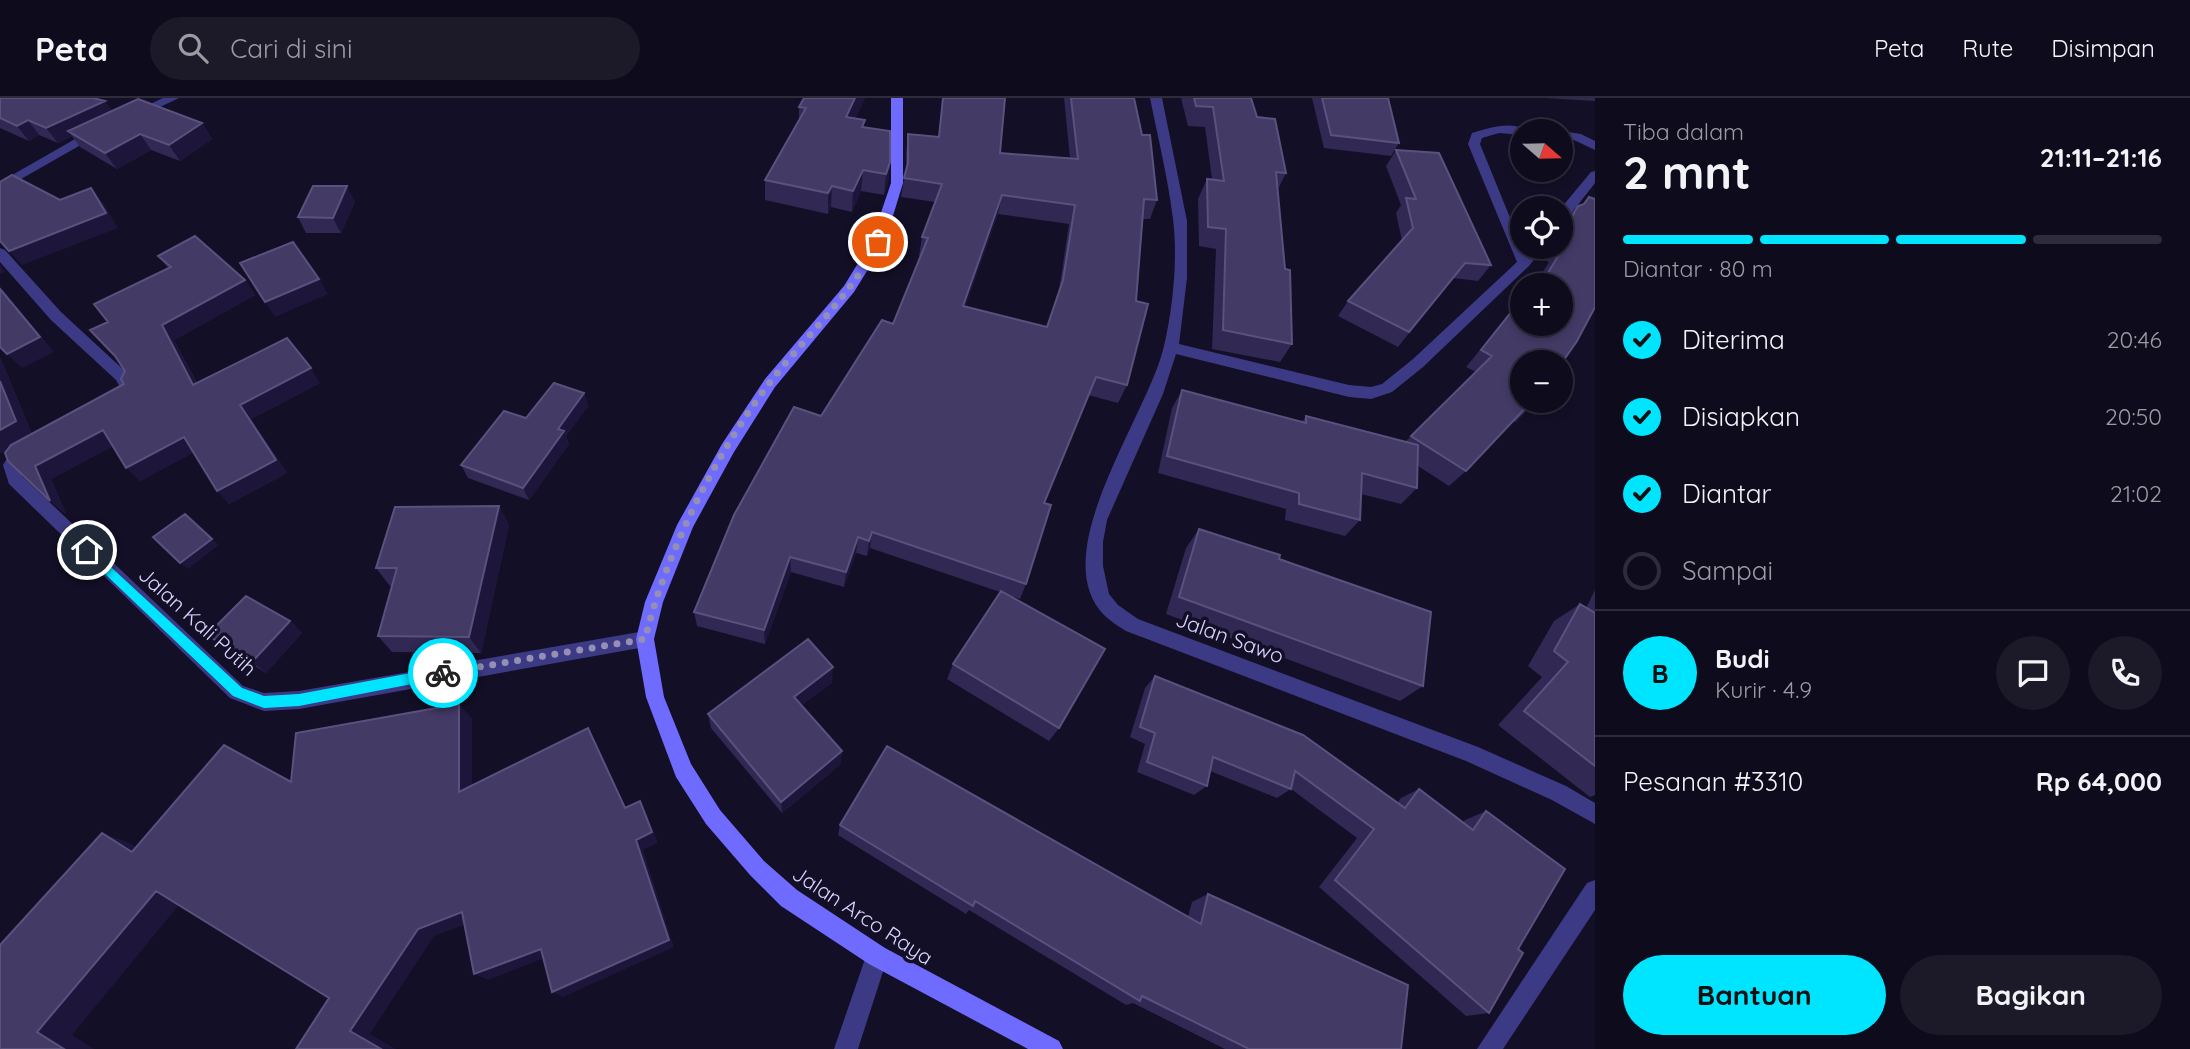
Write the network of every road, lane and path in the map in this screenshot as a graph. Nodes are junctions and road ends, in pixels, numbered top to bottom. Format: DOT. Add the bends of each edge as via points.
graph roads {
  1 [pos="173,98"];
  2 [pos="897,98"];
  3 [pos="1156,98"];
  4 [pos="1510,131"];
  5 [pos="1573,136"];
  6 [pos="1595,146"];
  7 [pos="1595,175"];
  8 [pos="0,187"];
  9 [pos="1573,202"];
  10 [pos="0,253"];
  11 [pos="1527,259"];
  12 [pos="1524,263"];
  13 [pos="1171,347"];
  14 [pos="103,408"];
  15 [pos="43,440"];
  16 [pos="645,639"];
  17 [pos="1595,814"];
  18 [pos="1595,891"];
  19 [pos="877,956"];
  20 [pos="846,1049"];
  21 [pos="1051,1049"];
  22 [pos="1489,1049"];
  1 -- 8 [label="street" via="112,124"];
  2 -- 16 [label="main road, Jalan Arco Raya" via="897,183 878,242 866,266 770,383 728,448 685,524"];
  3 -- 13 [label="street, Jalan Sawo" via="1180,221 1180,278"];
  4 -- 12 [label="street" via="1486,131 1476,136 1474,144"];
  5 -- 6 [label="street"];
  7 -- 9 [label="street"];
  10 -- 14 [label="street" via="56,316 121,376 128,387 116,402"];
  11 -- 12 [label="street"];
  12 -- 13 [label="street" via="1405,374 1371,393"];
  13 -- 17 [label="street, Jalan Sawo" via="1097,530 1094,567 1099,590 1110,609 1132,625 1471,754"];
  15 -- 16 [label="street, Jalan Kali Putih" via="19,453 11,465 15,479 237,692 264,702 299,700"];
  16 -- 19 [label="main road, Jalan Arco Raya" via="655,697 673,746 713,817 789,898"];
  18 -- 22 [label="street"];
  19 -- 20 [label="street"];
  19 -- 21 [label="main road, Jalan Arco Raya"];
}
